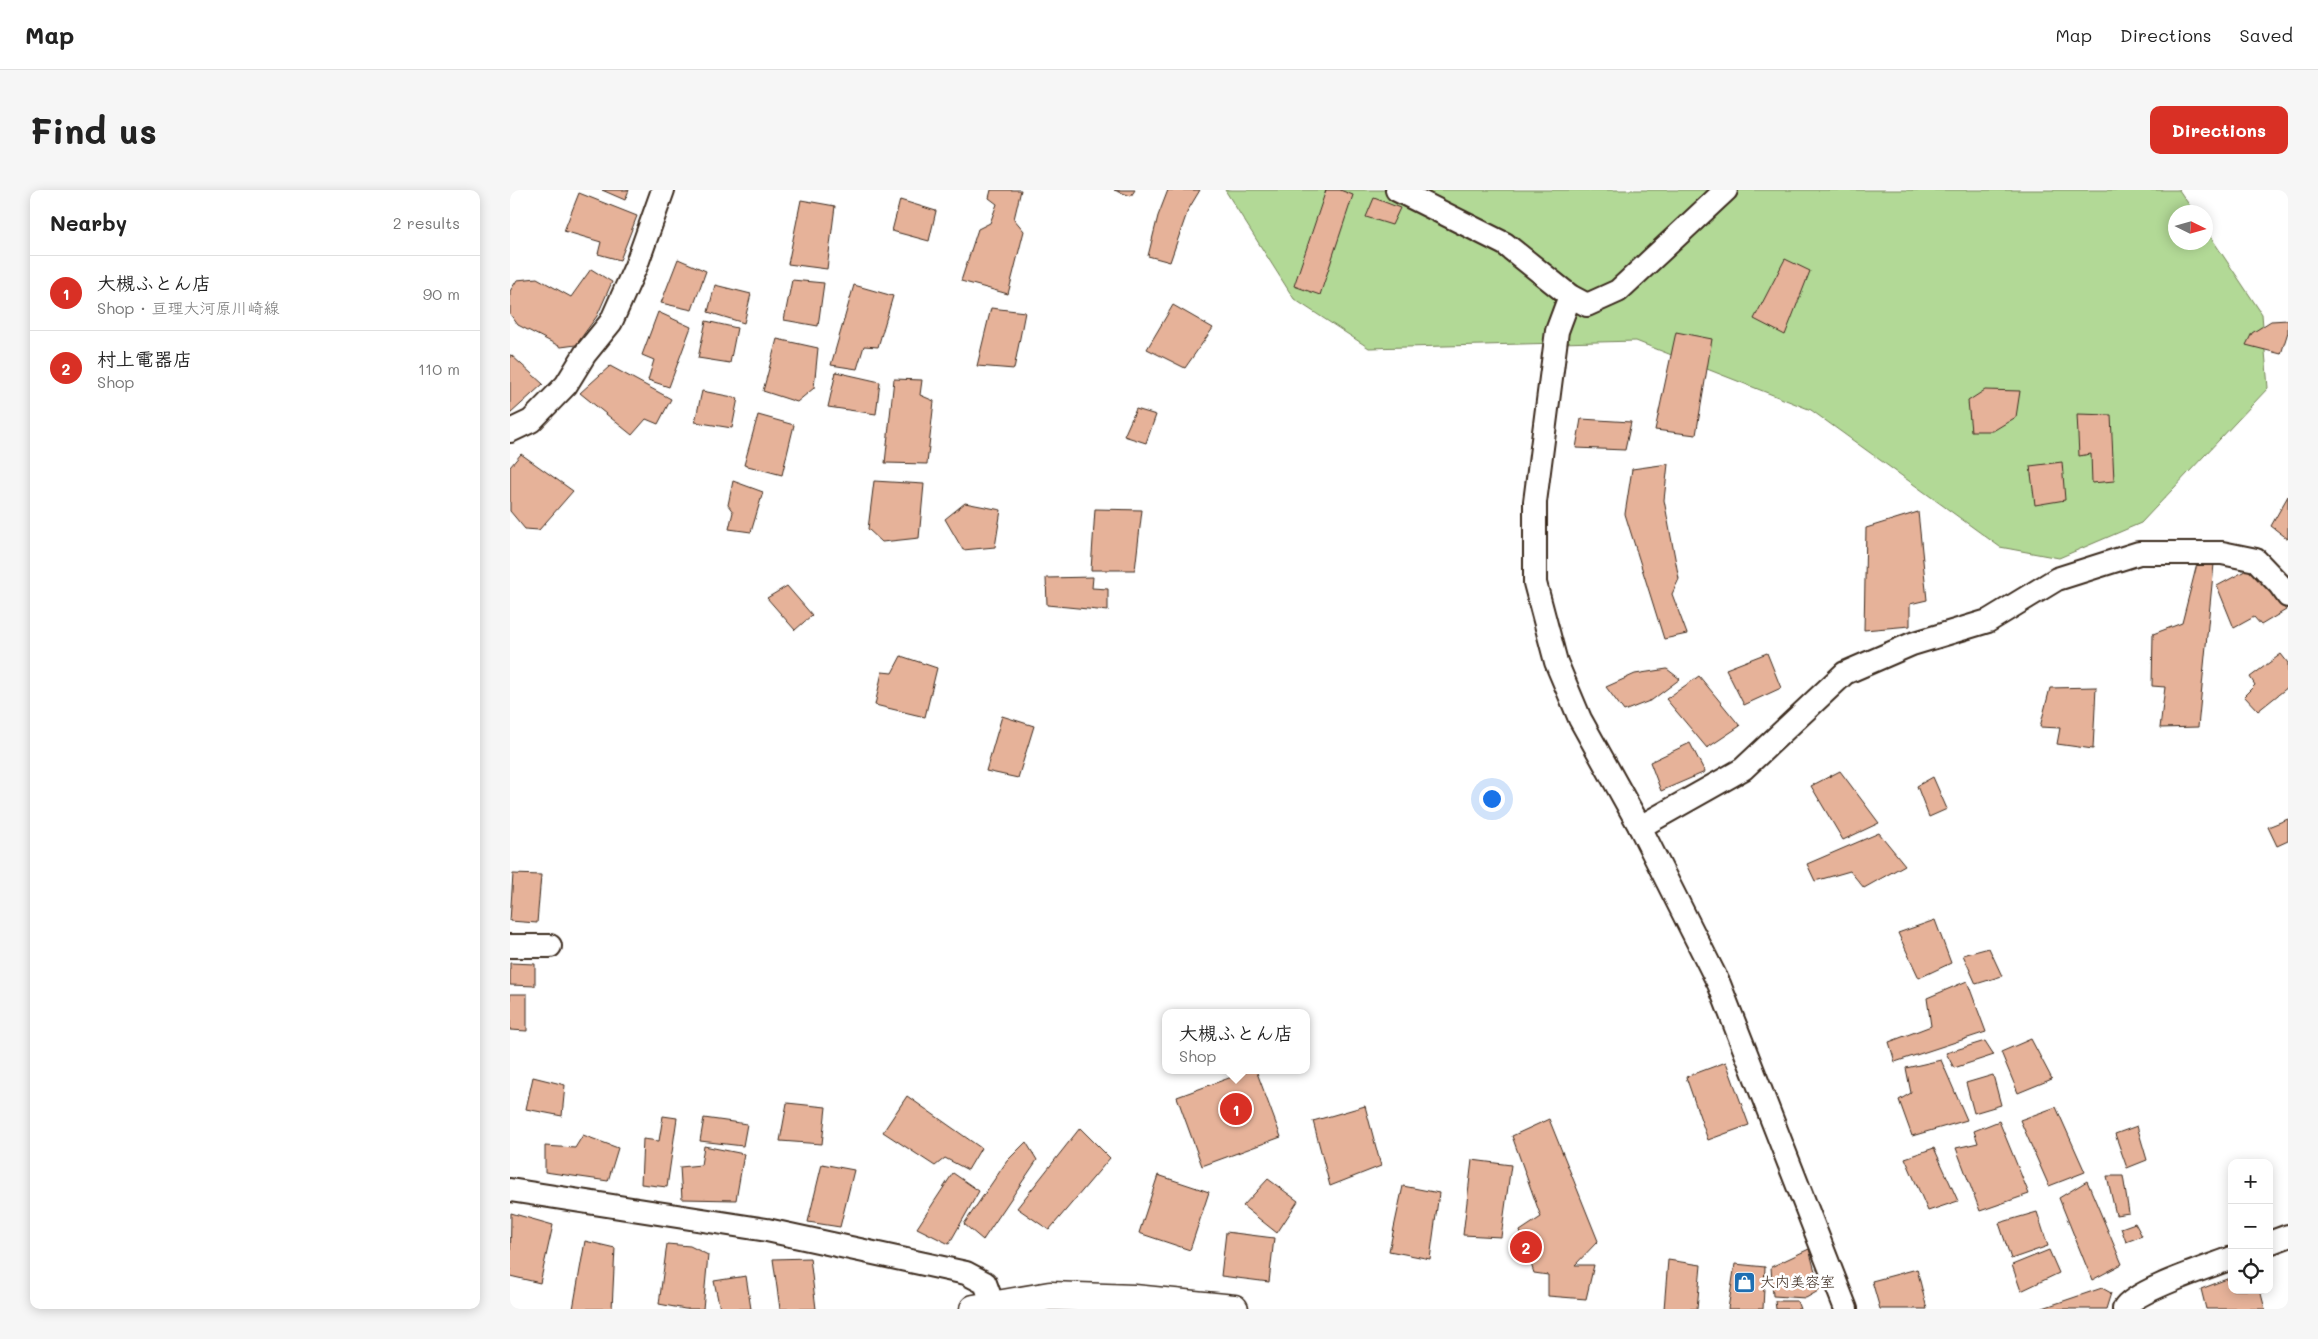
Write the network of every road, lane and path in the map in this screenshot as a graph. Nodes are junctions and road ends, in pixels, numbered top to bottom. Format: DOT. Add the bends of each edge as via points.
graph roads {
  1 [pos="663,190"];
  2 [pos="1397,190"];
  3 [pos="1726,190"];
  4 [pos="1570,296"];
  5 [pos="510,431"];
  6 [pos="2288,596"];
  7 [pos="1640,826"];
  8 [pos="510,946"];
  9 [pos="550,946"];
  10 [pos="510,1190"];
  11 [pos="2288,1236"];
  12 [pos="2273,1242"];
  13 [pos="2228,1260"];
  14 [pos="983,1307"];
  15 [pos="1234,1309"];
  16 [pos="1846,1309"];
  17 [pos="2124,1309"];
  1 -- 5 [label="street" via="612,322 585,354 566,385 531,421"];
  2 -- 4 [label="street" via="1505,244"];
  3 -- 4 [label="street" via="1618,291 1588,305"];
  4 -- 7 [label="street" via="1558,331 1535,502 1535,583 1556,662 1580,719"];
  6 -- 7 [label="street" via="2256,560 2222,553 2138,552 2057,579 1988,621 1912,644 1845,673 1743,769"];
  7 -- 16 [label="street" via="1719,984"];
  8 -- 9 [label="street"];
  10 -- 14 [label="street" via="767,1230 966,1273 984,1283"];
  11 -- 12 [label="street"];
  13 -- 17 [label="street" via="2150,1290"];
  14 -- 15 [label="main road" via="1050,1296 1134,1299"];
}
